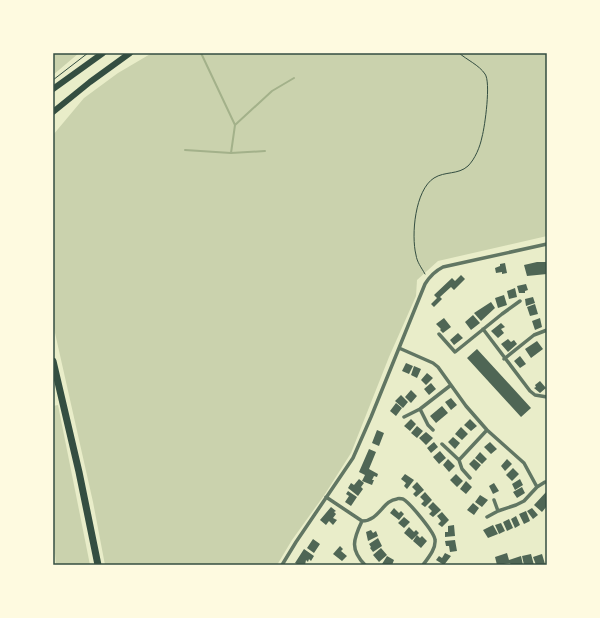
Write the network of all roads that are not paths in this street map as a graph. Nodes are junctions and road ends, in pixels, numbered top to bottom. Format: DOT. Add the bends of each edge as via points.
graph roads {
  1 [pos="103,53"];
  2 [pos="130,53"];
  3 [pos="53,89"];
  4 [pos="53,112"];
  5 [pos="547,244"];
  6 [pos="520,301"];
  7 [pos="483,329"];
  8 [pos="547,330"];
  9 [pos="439,334"];
  10 [pos="399,348"];
  11 [pos="504,359"];
  12 [pos="53,361"];
  13 [pos="451,385"];
  14 [pos="547,397"];
  15 [pos="420,409"];
  16 [pos="404,417"];
  17 [pos="433,430"];
  18 [pos="487,430"];
  19 [pos="442,444"];
  20 [pos="459,460"];
  21 [pos="470,478"];
  22 [pos="544,482"];
  23 [pos="537,487"];
  24 [pos="326,497"];
  25 [pos="494,500"];
  26 [pos="498,511"];
  27 [pos="487,517"];
  28 [pos="362,521"];
  29 [pos="98,565"];
  30 [pos="282,565"];
  31 [pos="365,565"];
  32 [pos="423,565"];
  1 -- 3 [label="highway"];
  2 -- 4 [label="highway"];
  5 -- 10 [label="street" via="444,267 434,273 428,279"];
  6 -- 7 [label="street"];
  7 -- 9 [label="street" via="455,352"];
  7 -- 11 [label="street"];
  8 -- 11 [label="street" via="534,335"];
  10 -- 13 [label="street" via="433,363"];
  10 -- 24 [label="street" via="353,458"];
  11 -- 14 [label="street" via="530,391 535,395"];
  12 -- 29 [label="highway"];
  13 -- 15 [label="street"];
  13 -- 18 [label="street"];
  15 -- 16 [label="street"];
  15 -- 17 [label="street"];
  18 -- 20 [label="street"];
  18 -- 23 [label="street" via="524,463"];
  19 -- 20 [label="street"];
  20 -- 21 [label="street" via="465,474"];
  22 -- 23 [label="street"];
  23 -- 26 [label="street" via="516,505"];
  24 -- 28 [label="street"];
  24 -- 30 [label="street"];
  25 -- 26 [label="street"];
  26 -- 27 [label="street"];
  28 -- 31 [label="street" via="354,544 357,555"];
  28 -- 32 [label="street" via="376,516 395,498 402,499 432,532 435,539 434,546"];
}
